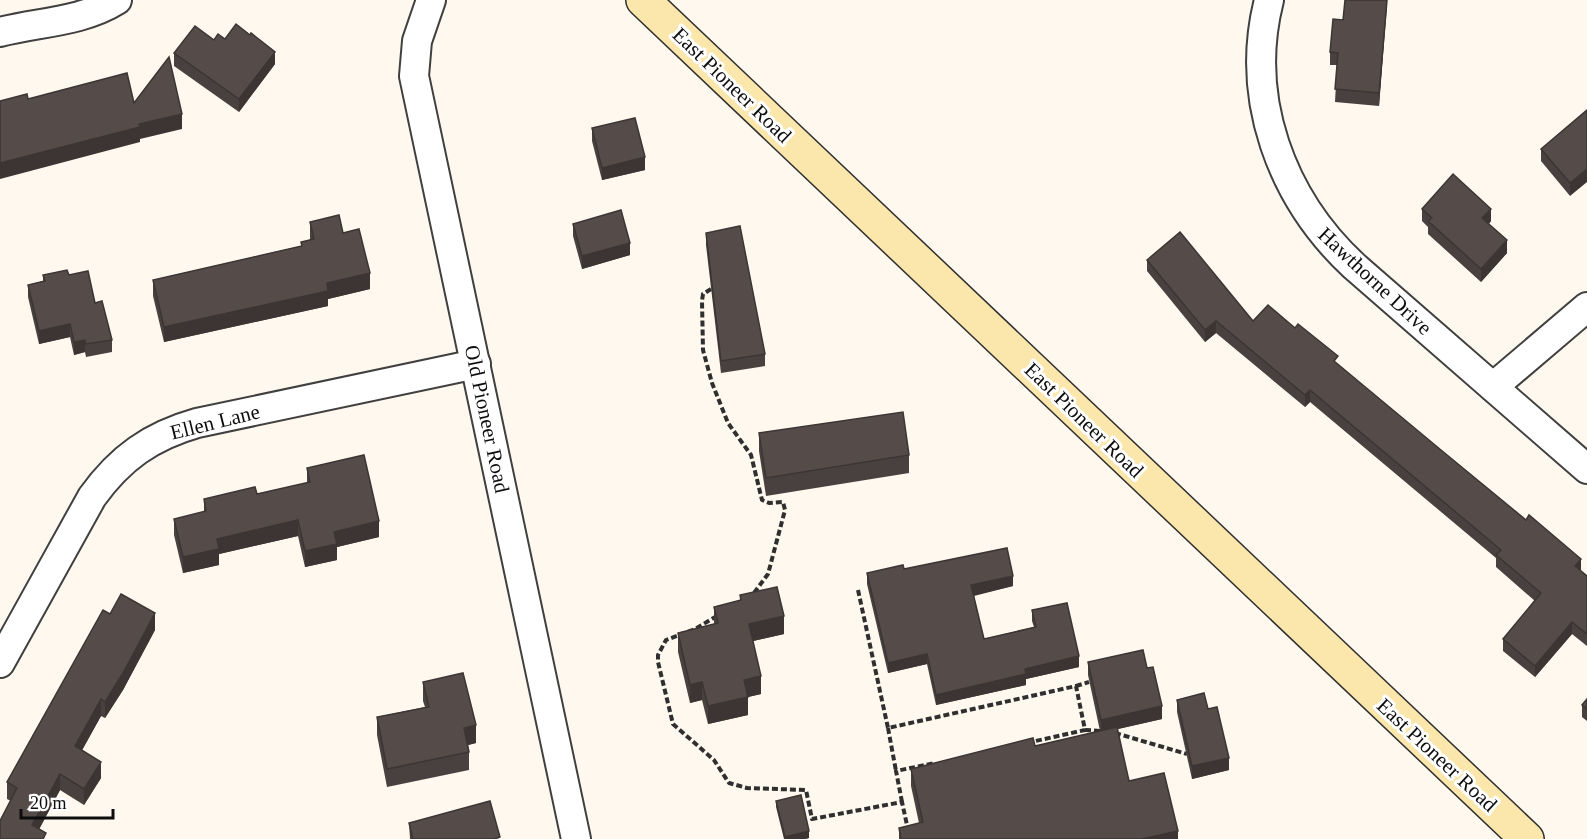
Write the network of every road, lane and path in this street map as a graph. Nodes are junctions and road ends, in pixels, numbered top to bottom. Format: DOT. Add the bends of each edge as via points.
graph roads {
  1 [pos="117,0"];
  2 [pos="431,0"];
  3 [pos="643,0"];
  4 [pos="1269,0"];
  5 [pos="48,10"];
  6 [pos="0,32"];
  7 [pos="711,289"];
  8 [pos="1587,307"];
  9 [pos="476,364"];
  10 [pos="1493,387"];
  11 [pos="1587,469"];
  12 [pos="858,590"];
  13 [pos="747,597"];
  14 [pos="720,614"];
  15 [pos="0,663"];
  16 [pos="1089,682"];
  17 [pos="1076,686"];
  18 [pos="888,728"];
  19 [pos="1085,730"];
  20 [pos="1020,744"];
  21 [pos="1186,754"];
  22 [pos="942,761"];
  23 [pos="896,771"];
  24 [pos="902,802"];
  25 [pos="576,839"];
  26 [pos="910,839"];
  27 [pos="1527,839"];
  1 -- 5 [label="street" via="68,21"];
  2 -- 9 [label="street, Old Pioneer Road" via="417,40 414,76"];
  3 -- 27 [label="main road, East Pioneer Road"];
  4 -- 10 [label="street, Hawthorne Drive" via="1261,56 1264,103 1279,157 1304,208 1339,252"];
  5 -- 6 [label="street"];
  7 -- 13 [label="path" via="703,294 702,301 703,350 712,383 728,423 751,455 762,500 783,502 785,510 768,574 763,585"];
  8 -- 10 [label="street"];
  9 -- 15 [label="street, Ellen Lane" via="197,423 141,446 111,472 92,497"];
  9 -- 25 [label="street, Old Pioneer Road"];
  10 -- 11 [label="street, Hawthorne Drive"];
  12 -- 18 [label="path"];
  14 -- 24 [label="path" via="673,636 660,648 658,662 676,728 714,760 729,783 747,788 806,790 812,819"];
  16 -- 17 [label="path"];
  17 -- 18 [label="path"];
  17 -- 19 [label="path"];
  18 -- 23 [label="path"];
  19 -- 20 [label="path"];
  19 -- 21 [label="path" via="1124,734"];
  22 -- 23 [label="path"];
  23 -- 24 [label="path"];
  24 -- 26 [label="path"];
}
